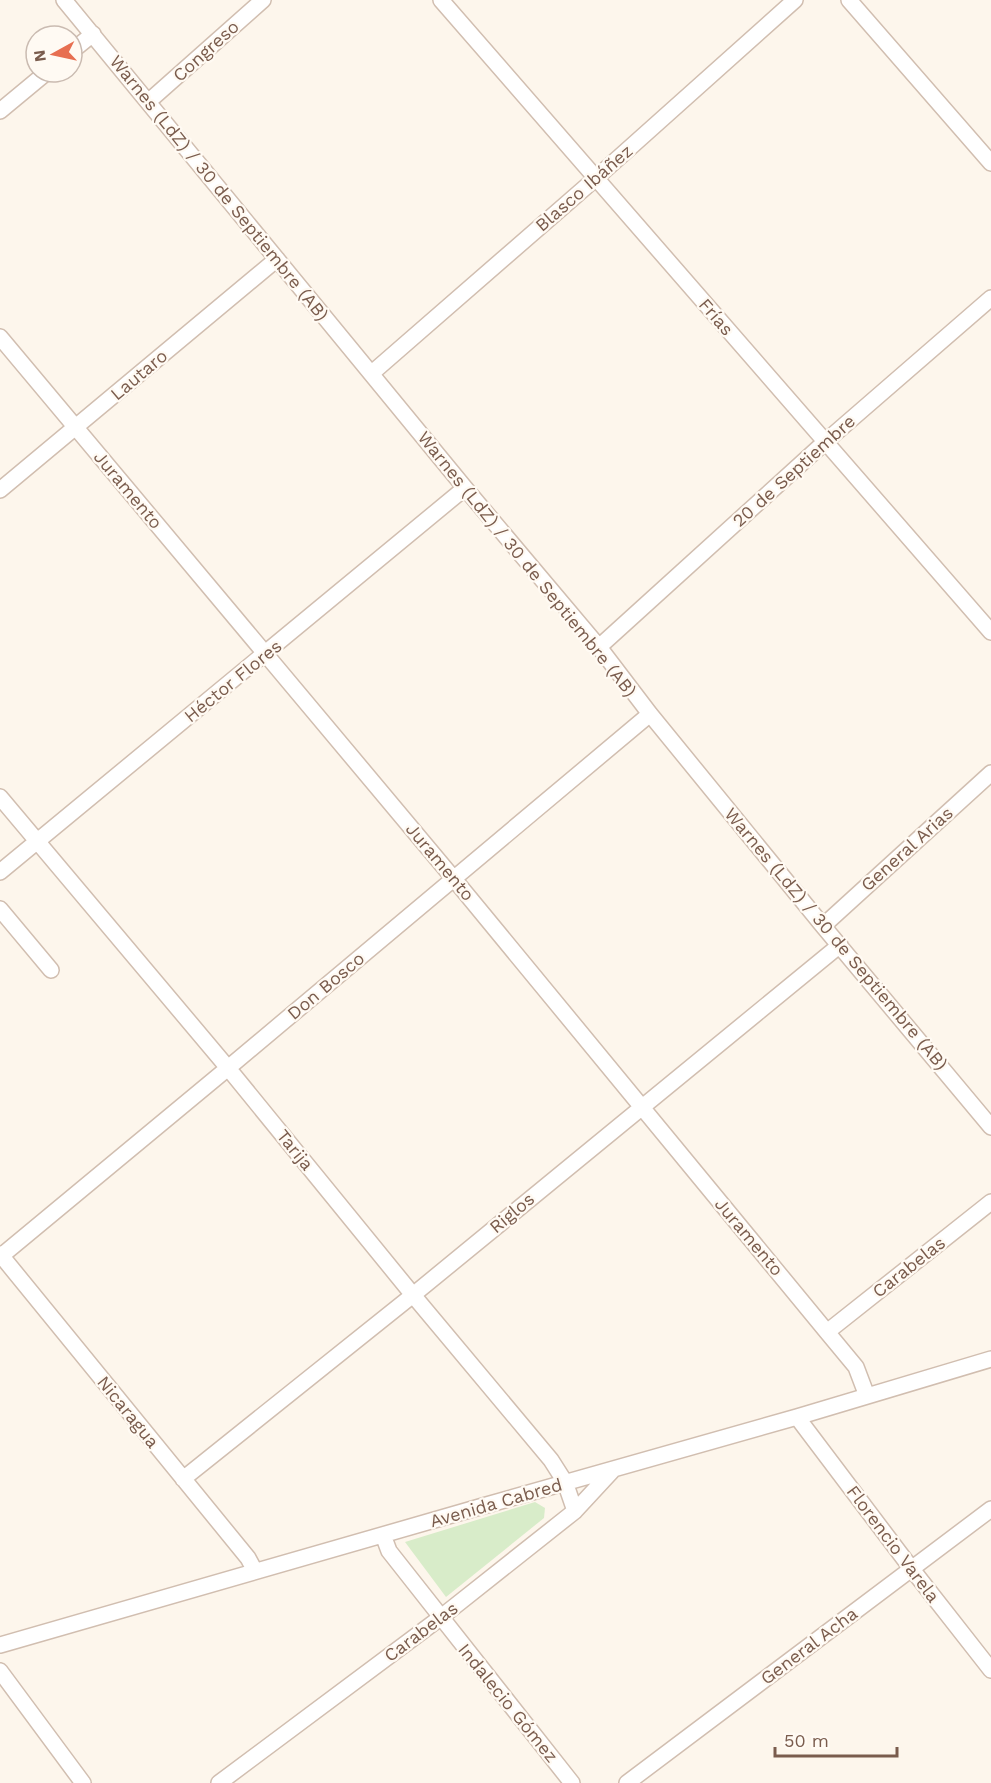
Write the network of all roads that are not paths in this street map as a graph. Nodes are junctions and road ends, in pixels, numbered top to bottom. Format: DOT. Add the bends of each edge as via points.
graph roads {
  1 [pos="64,0"];
  2 [pos="263,0"];
  3 [pos="441,0"];
  4 [pos="795,0"];
  5 [pos="849,0"];
  6 [pos="93,34"];
  7 [pos="84,41"];
  8 [pos="33,84"];
  9 [pos="148,102"];
  10 [pos="0,111"];
  11 [pos="991,163"];
  12 [pos="596,178"];
  13 [pos="277,259"];
  14 [pos="991,298"];
  15 [pos="0,337"];
  16 [pos="372,373"];
  17 [pos="76,427"];
  18 [pos="825,442"];
  19 [pos="465,488"];
  20 [pos="0,490"];
  21 [pos="991,632"];
  22 [pos="599,647"];
  23 [pos="265,655"];
  24 [pos="650,714"];
  25 [pos="991,773"];
  26 [pos="0,797"];
  27 [pos="37,841"];
  28 [pos="0,872"];
  29 [pos="454,879"];
  30 [pos="0,909"];
  31 [pos="823,926"];
  32 [pos="840,945"];
  33 [pos="51,970"];
  34 [pos="228,1068"];
  35 [pos="641,1107"];
  36 [pos="991,1127"];
  37 [pos="991,1202"];
  38 [pos="0,1255"];
  39 [pos="413,1295"];
  40 [pos="828,1332"];
  41 [pos="991,1359"];
  42 [pos="867,1396"];
  43 [pos="797,1417"];
  44 [pos="614,1469"];
  45 [pos="183,1479"];
  46 [pos="565,1482"];
  47 [pos="991,1509"];
  48 [pos="575,1511"];
  49 [pos="383,1536"];
  50 [pos="911,1568"];
  51 [pos="255,1571"];
  52 [pos="440,1618"];
  53 [pos="0,1645"];
  54 [pos="991,1670"];
  55 [pos="0,1671"];
  56 [pos="83,1783"];
  57 [pos="219,1783"];
  58 [pos="572,1783"];
  59 [pos="627,1783"];
  1 -- 6 [label="street, Warnes (LdZ) / 30 de Septiembre (AB)"];
  2 -- 9 [label="street, Congreso"];
  3 -- 12 [label="street, Frías"];
  4 -- 12 [label="street, Blasco Ibáñez"];
  5 -- 11 [label="street"];
  6 -- 7 [label="street"];
  6 -- 9 [label="street, Warnes (LdZ) / 30 de Septiembre (AB)"];
  8 -- 10 [label="street"];
  9 -- 13 [label="street, Warnes (LdZ) / 30 de Septiembre (AB)"];
  12 -- 16 [label="street, Blasco Ibáñez"];
  12 -- 18 [label="street, Frías"];
  13 -- 16 [label="street, Warnes (LdZ) / 30 de Septiembre (AB)"];
  13 -- 17 [label="street, Lautaro"];
  14 -- 18 [label="street, 20 de Septiembre"];
  15 -- 17 [label="street, Juramento"];
  16 -- 19 [label="street, Warnes (LdZ) / 30 de Septiembre (AB)"];
  17 -- 20 [label="street, Lautaro"];
  17 -- 23 [label="street, Juramento"];
  18 -- 21 [label="street, Frías"];
  18 -- 22 [label="street, 20 de Septiembre"];
  19 -- 22 [label="street, Warnes (LdZ) / 30 de Septiembre (AB)"];
  19 -- 23 [label="street, Héctor Flores"];
  22 -- 24 [label="street, Warnes (LdZ) / 30 de Septiembre (AB)"];
  23 -- 27 [label="street, Héctor Flores"];
  23 -- 29 [label="street, Juramento"];
  24 -- 29 [label="street, Don Bosco"];
  24 -- 31 [label="street, Warnes (LdZ) / 30 de Septiembre (AB)"];
  25 -- 31 [label="street, General Arias"];
  26 -- 27 [label="street, Tarija"];
  27 -- 28 [label="street, Héctor Flores"];
  27 -- 34 [label="street, Tarija"];
  29 -- 34 [label="street, Don Bosco"];
  29 -- 35 [label="street, Juramento"];
  30 -- 33 [label="street"];
  31 -- 32 [label="street, Warnes (LdZ) / 30 de Septiembre (AB)"];
  32 -- 35 [label="street, Riglos"];
  32 -- 36 [label="street, Warnes (LdZ) / 30 de Septiembre (AB)"];
  34 -- 38 [label="street, Don Bosco"];
  34 -- 39 [label="street, Tarija"];
  35 -- 39 [label="street, Riglos"];
  35 -- 40 [label="street, Juramento"];
  37 -- 40 [label="street, Carabelas"];
  38 -- 45 [label="street, Nicaragua"];
  39 -- 45 [label="street, Riglos"];
  39 -- 46 [label="street, Tarija" via="551,1460"];
  40 -- 42 [label="street, Juramento" via="856,1367"];
  41 -- 42 [label="street, Avenida Cabred"];
  42 -- 43 [label="street, Avenida Cabred"];
  43 -- 44 [label="street, Avenida Cabred"];
  43 -- 50 [label="street, Florencio Varela"];
  44 -- 46 [label="street, Avenida Cabred"];
  44 -- 48 [label="street, Carabelas"];
  45 -- 51 [label="street, Nicaragua"];
  46 -- 48 [label="street, Tarija"];
  46 -- 49 [label="street, Avenida Cabred"];
  47 -- 50 [label="street, General Acha"];
  48 -- 52 [label="street, Carabelas"];
  49 -- 51 [label="street, Avenida Cabred"];
  49 -- 52 [label="street, Indalecio Gómez" via="389,1551"];
  50 -- 54 [label="street, Florencio Varela"];
  50 -- 59 [label="street, General Acha"];
  51 -- 53 [label="street, Avenida Cabred"];
  52 -- 57 [label="street, Carabelas"];
  52 -- 58 [label="street, Indalecio Gómez"];
  55 -- 56 [label="street"];
}
